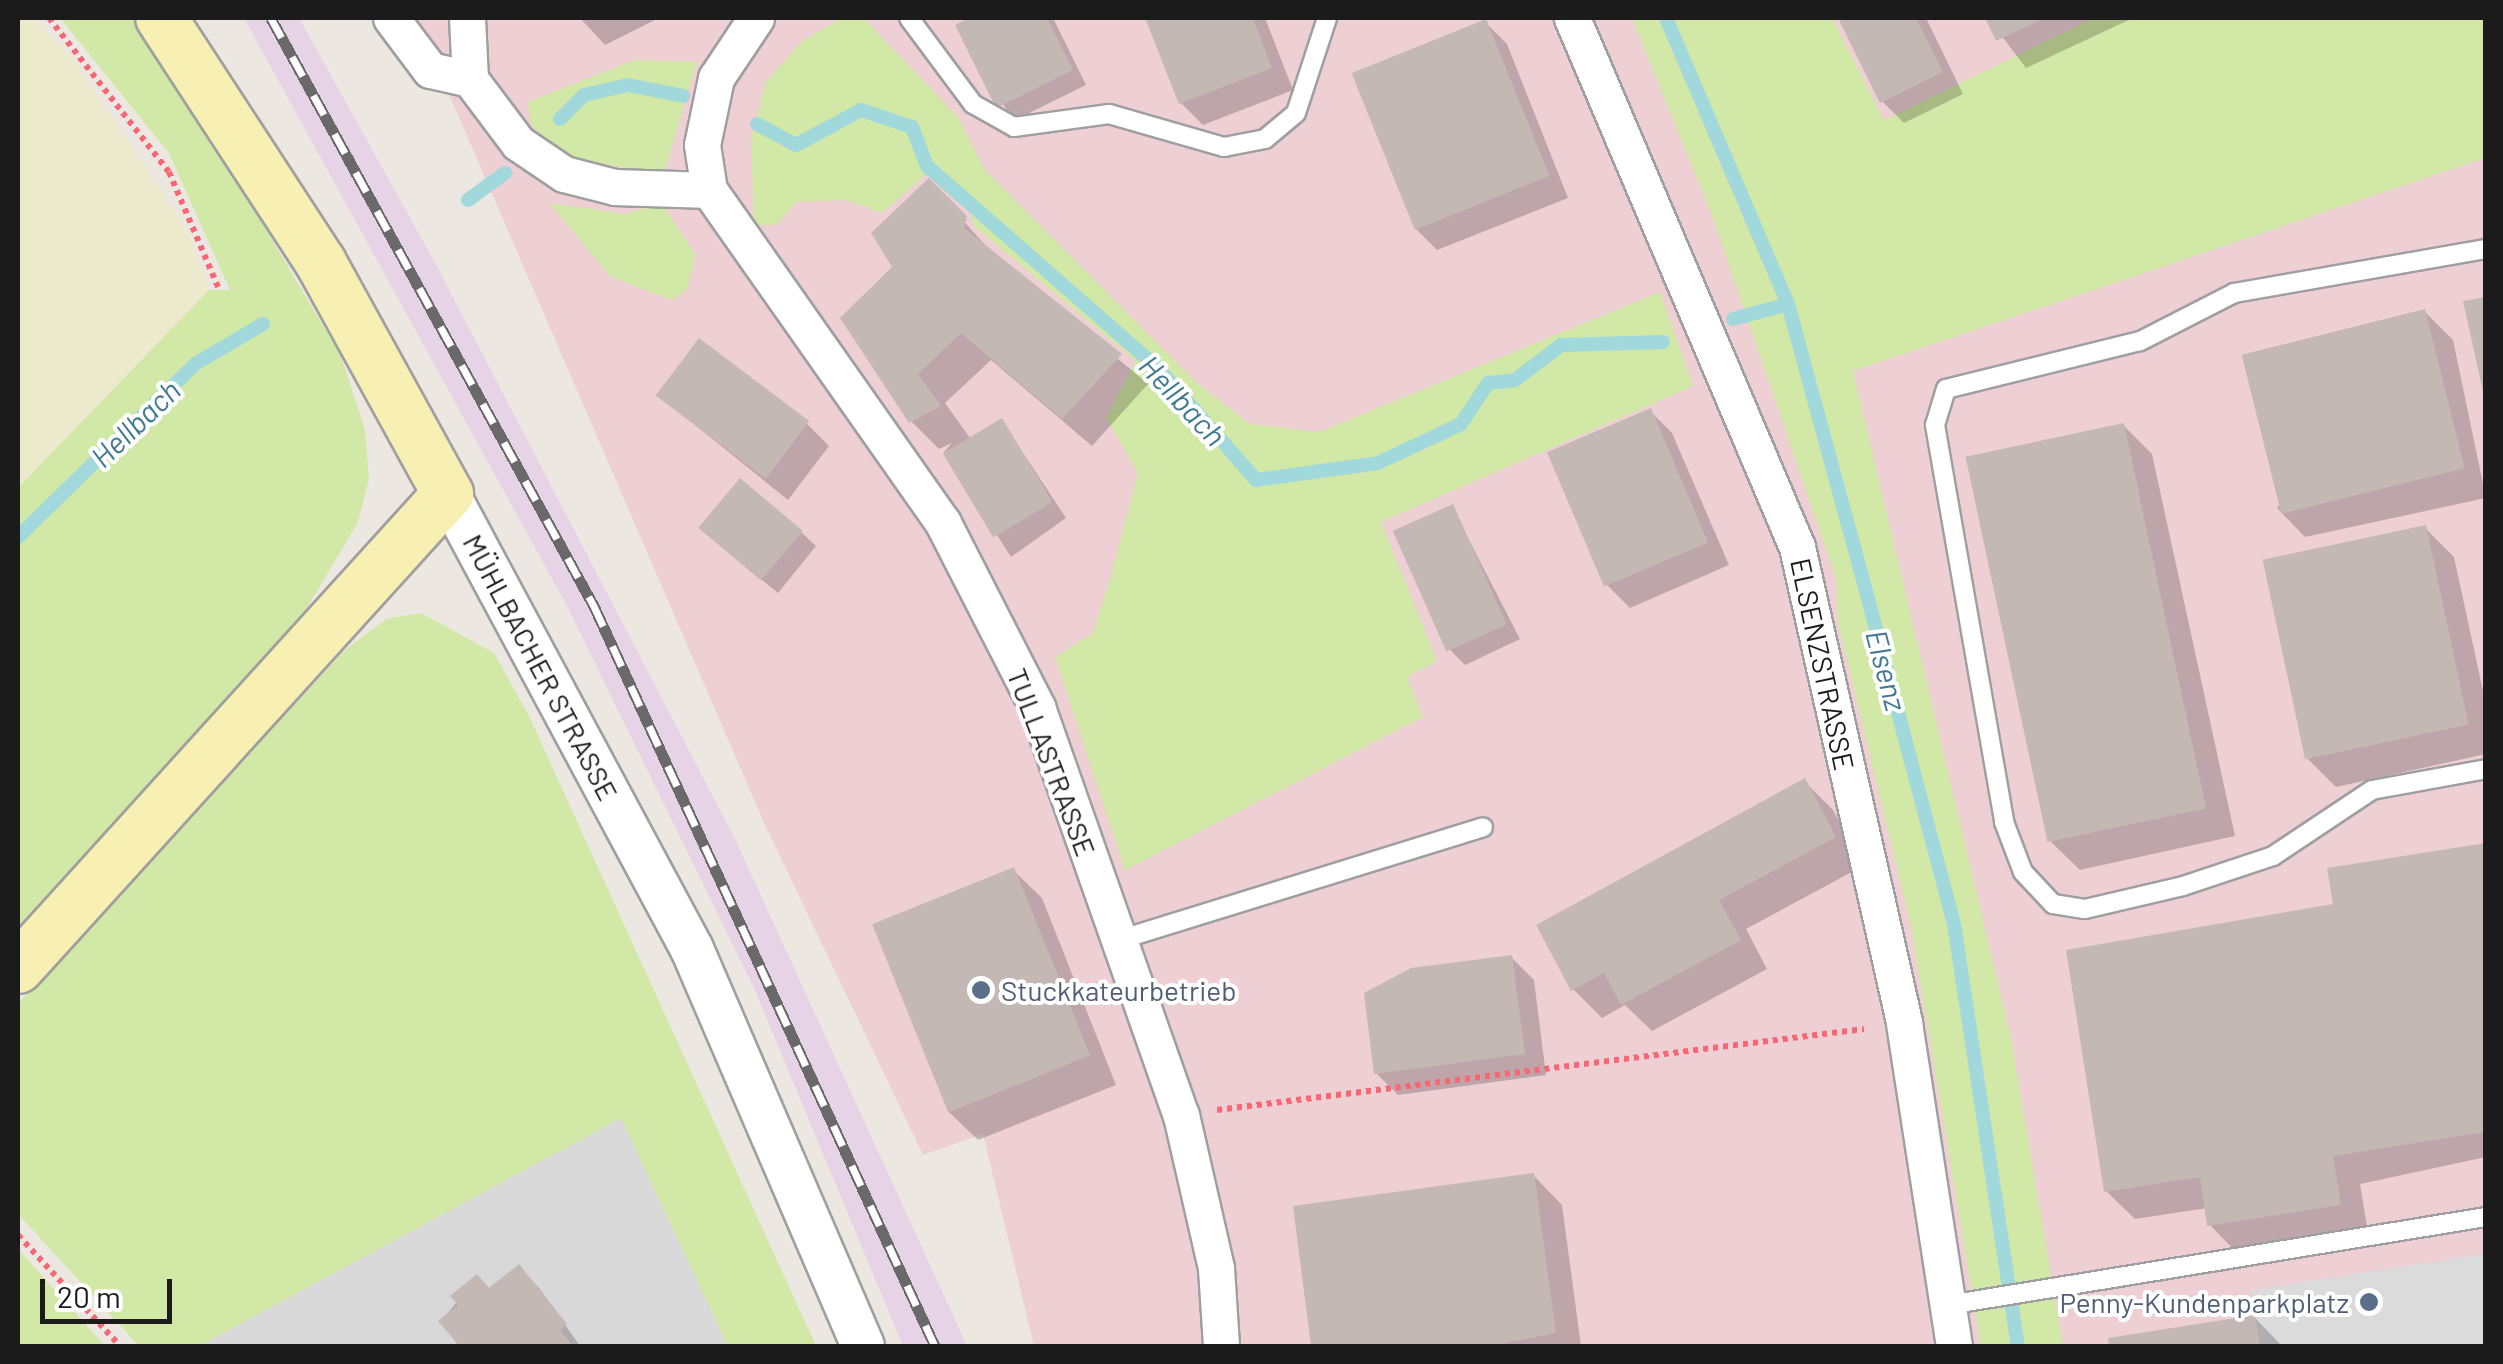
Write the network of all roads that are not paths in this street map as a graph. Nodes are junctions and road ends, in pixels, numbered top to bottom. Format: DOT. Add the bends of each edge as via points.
graph roads {
  1 [pos="161,18"];
  2 [pos="391,18"];
  3 [pos="467,18"];
  4 [pos="756,18"];
  5 [pos="909,18"];
  6 [pos="1328,18"];
  7 [pos="1572,18"];
  8 [pos="470,79"];
  9 [pos="708,190"];
  10 [pos="2486,249"];
  11 [pos="448,494"];
  12 [pos="2486,769"];
  13 [pos="1484,827"];
  14 [pos="1119,940"];
  15 [pos="18,968"];
  16 [pos="2486,1217"];
  17 [pos="1948,1305"];
  18 [pos="864,1346"];
  19 [pos="1221,1346"];
  20 [pos="1954,1346"];
  1 -- 11 [label="main road, MÜHLBACHER STRASSE" via="322,263"];
  2 -- 8 [label="street" via="430,70"];
  3 -- 8 [label="street"];
  4 -- 9 [label="street, TULLASTRASSE" via="716,78 702,145"];
  5 -- 6 [label="lane" via="973,104 1014,128 1109,114 1224,148 1265,139 1296,113"];
  7 -- 17 [label="street, ELSENZSTRASSE" via="1797,547 1904,1023"];
  8 -- 9 [label="street" via="518,144 564,174 615,187"];
  9 -- 14 [label="street, TULLASTRASSE" via="943,524 1037,707"];
  10 -- 12 [label="lane" via="2234,293 2140,342 1946,390 1935,425 2004,822 2023,872 2053,904 2085,908 2183,886 2273,856 2372,790"];
  11 -- 15 [label="main road"];
  11 -- 18 [label="street, MÜHLBACHER STRASSE" via="692,950"];
  13 -- 14 [label="lane"];
  14 -- 19 [label="street, TULLASTRASSE" via="1181,1115 1216,1268"];
  16 -- 17 [label="lane" via="2077,1290"];
  17 -- 20 [label="street, ELSENZSTRASSE"];
}
